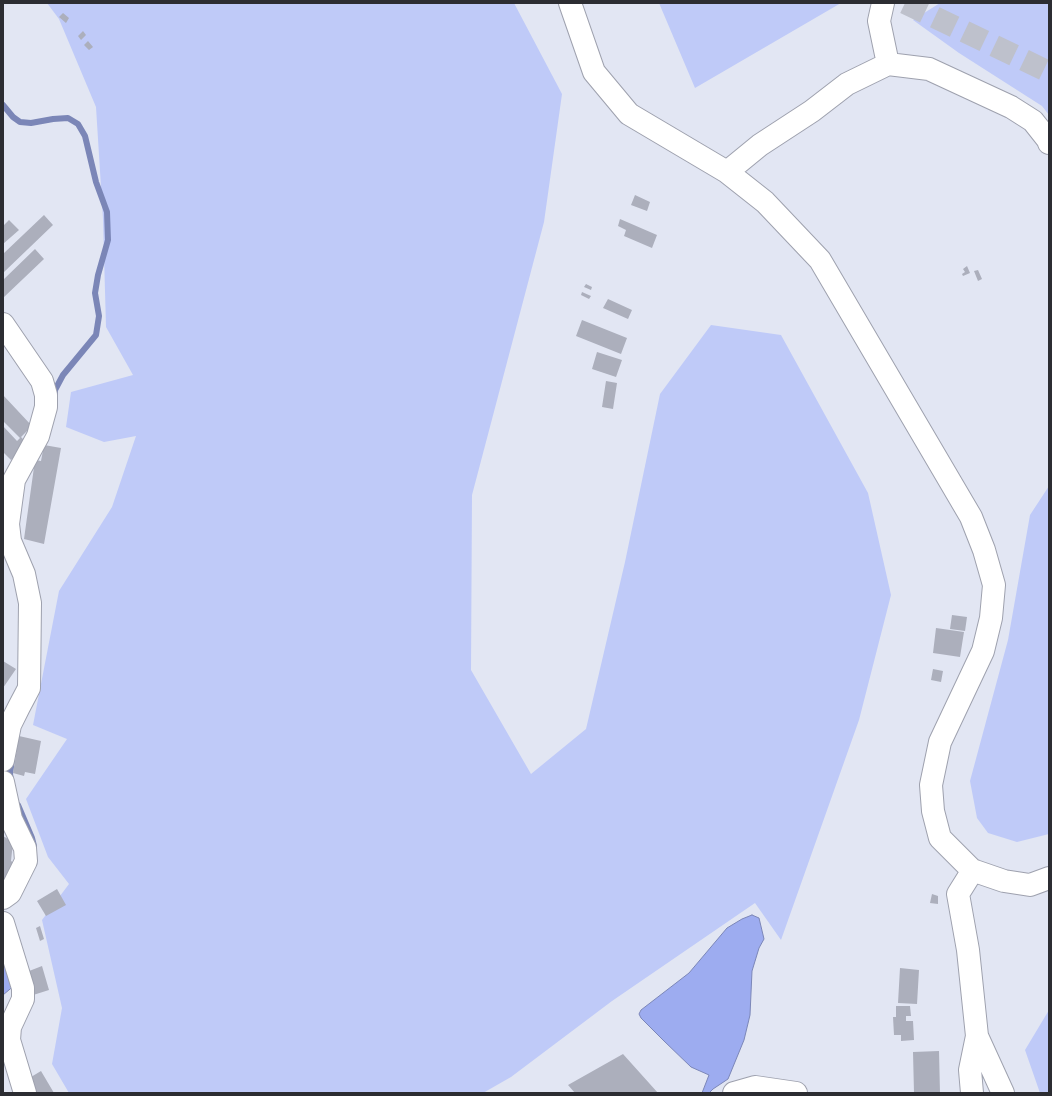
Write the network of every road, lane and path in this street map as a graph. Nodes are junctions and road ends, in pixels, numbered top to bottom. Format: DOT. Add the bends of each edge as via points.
graph roads {
  1 [pos="570,3"];
  2 [pos="883,3"];
  3 [pos="888,64"];
  4 [pos="1049,143"];
  5 [pos="727,172"];
  6 [pos="3,324"];
  7 [pos="3,760"];
  8 [pos="3,782"];
  9 [pos="974,870"];
  10 [pos="1049,878"];
  11 [pos="3,898"];
  12 [pos="3,923"];
  13 [pos="977,1036"];
  14 [pos="25,1093"];
  15 [pos="734,1093"];
  16 [pos="796,1093"];
  17 [pos="972,1093"];
  18 [pos="1003,1093"];
  1 -- 5 [label="street" via="594,72 629,114"];
  2 -- 3 [label="street" via="879,21"];
  3 -- 4 [label="street" via="928,68 1012,107 1033,121"];
  3 -- 5 [label="street" via="847,84 812,111 760,145"];
  5 -- 9 [label="street" via="765,202 820,260 971,516 984,550 994,585 991,618 983,651 940,742 931,785 933,811 940,838"];
  6 -- 7 [label="street" via="42,381 46,395 46,407 38,436 14,480 8,524 10,541 24,574 30,603 30,688 10,725"];
  8 -- 11 [label="street" via="11,819 25,848 26,860 10,893"];
  9 -- 10 [label="street" via="1004,881 1030,885"];
  9 -- 13 [label="street" via="958,894 968,950"];
  12 -- 14 [label="street" via="23,988 22,999 10,1027 9,1040"];
  13 -- 17 [label="street" via="970,1070"];
  13 -- 18 [label="street"];
  15 -- 16 [label="street" via="755,1086"];
}
